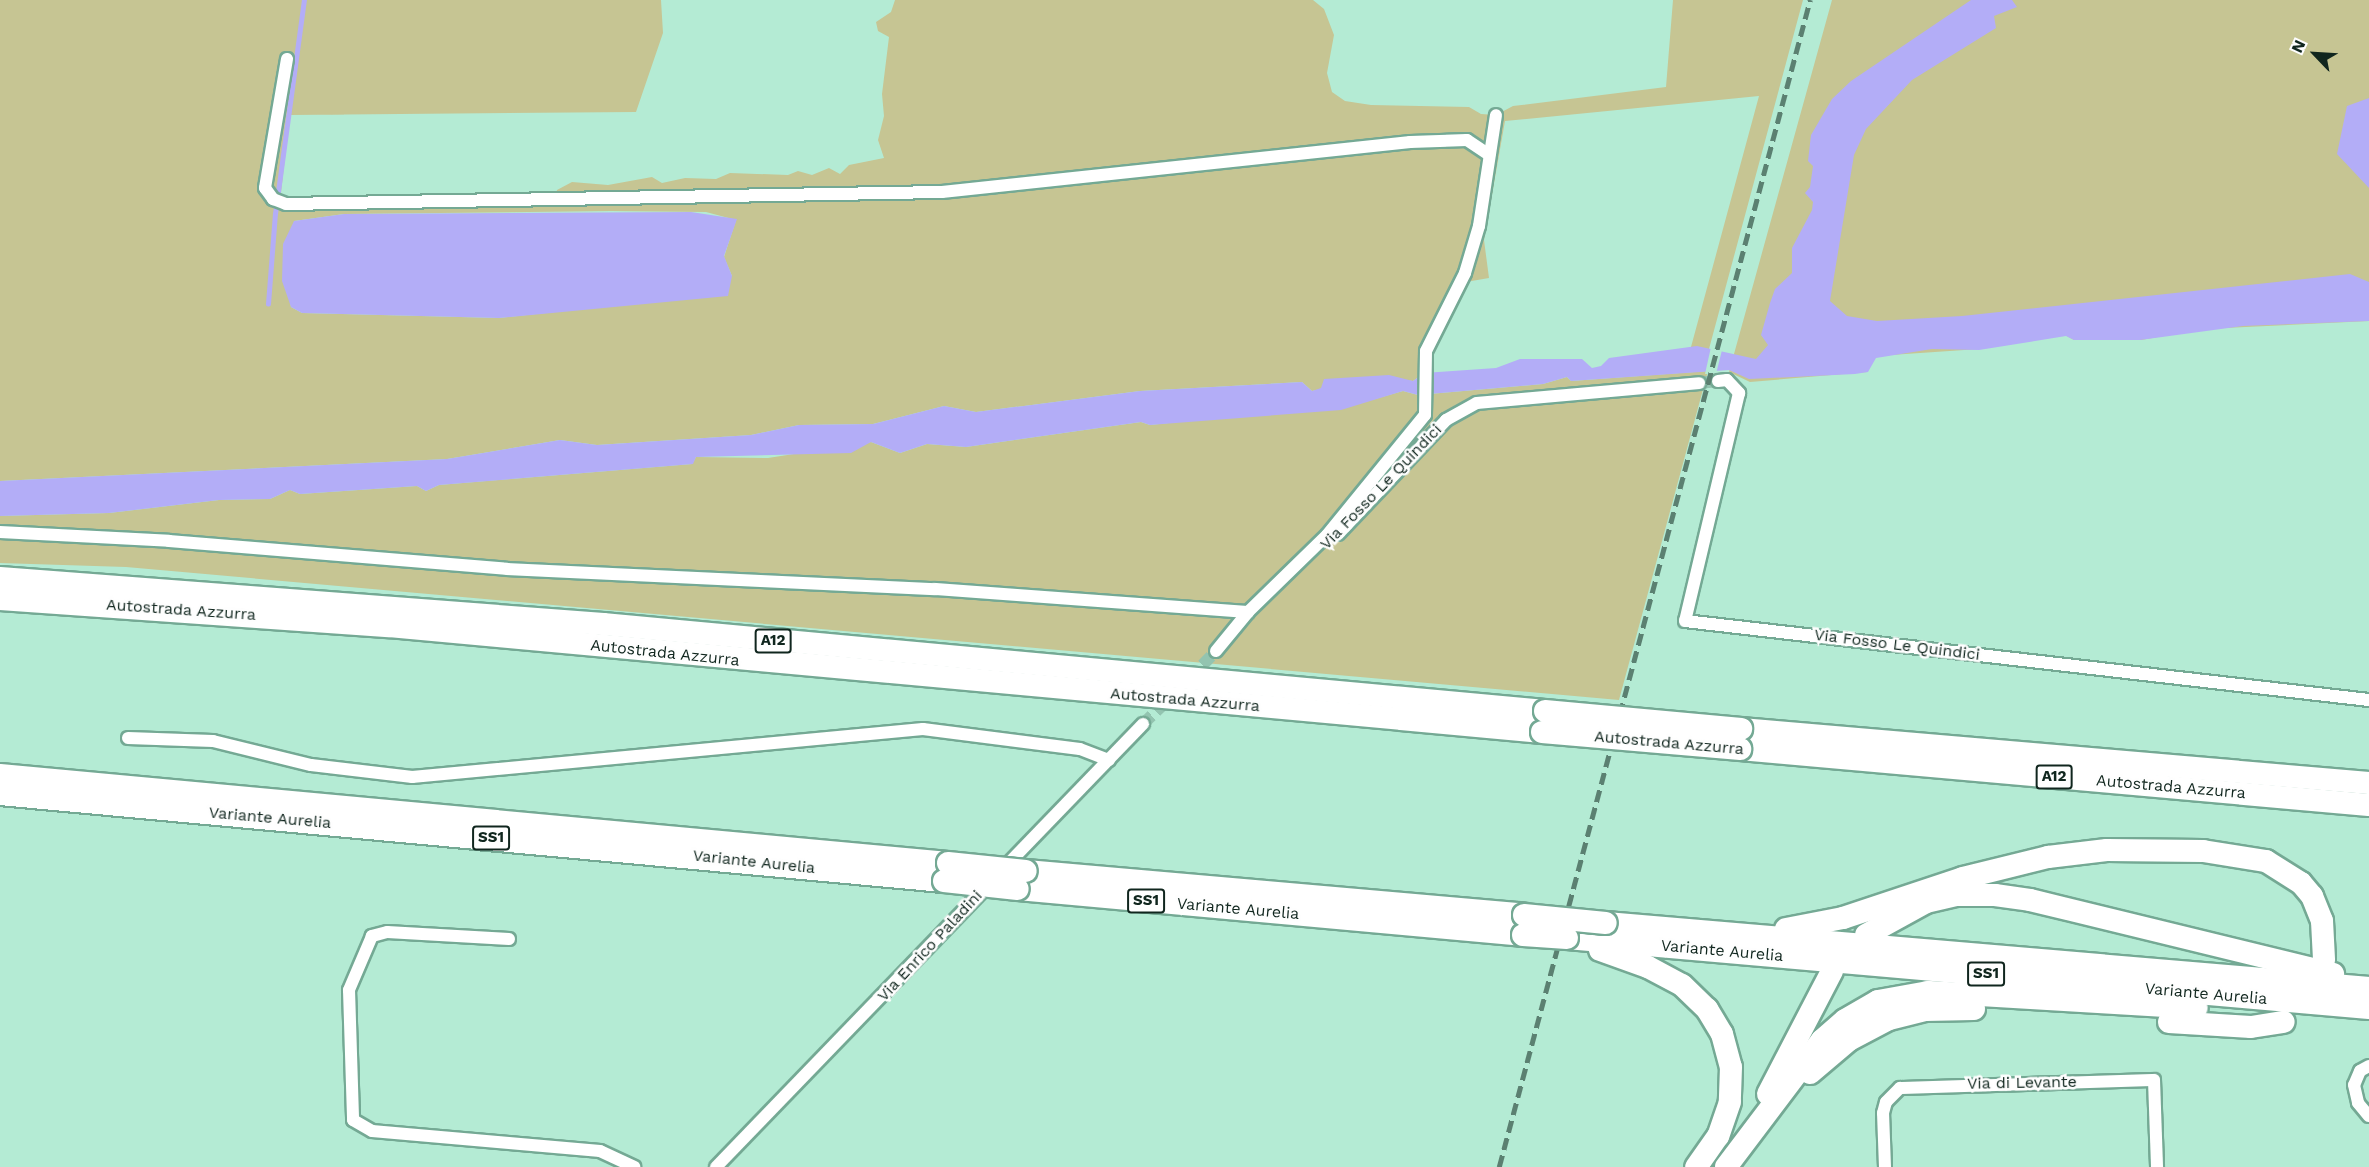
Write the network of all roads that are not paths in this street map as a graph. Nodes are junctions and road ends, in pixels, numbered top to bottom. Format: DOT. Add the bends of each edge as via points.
graph roads {
  1 [pos="287,59"];
  2 [pos="1496,115"];
  3 [pos="1489,154"];
  4 [pos="1718,381"];
  5 [pos="1699,383"];
  6 [pos="0,532"];
  7 [pos="1308,554"];
  8 [pos="0,578"];
  9 [pos="0,599"];
  10 [pos="1248,612"];
  11 [pos="1216,651"];
  12 [pos="2369,700"];
  13 [pos="1544,721"];
  14 [pos="1143,724"];
  15 [pos="128,738"];
  16 [pos="1741,739"];
  17 [pos="1109,760"];
  18 [pos="0,775"];
  19 [pos="2369,783"];
  20 [pos="40,788"];
  21 [pos="0,794"];
  22 [pos="2369,805"];
  23 [pos="1523,925"];
  24 [pos="1705,931"];
  25 [pos="1866,935"];
  26 [pos="1603,938"];
  27 [pos="509,939"];
  28 [pos="2324,960"];
  29 [pos="1832,971"];
  30 [pos="2369,983"];
  31 [pos="2369,988"];
  32 [pos="2369,1010"];
  33 [pos="2284,1022"];
  34 [pos="2369,1066"];
  35 [pos="2369,1116"];
  36 [pos="1749,1133"];
  37 [pos="634,1167"];
  38 [pos="716,1167"];
  39 [pos="1696,1167"];
  40 [pos="1726,1167"];
  41 [pos="1885,1167"];
  42 [pos="2157,1167"];
  1 -- 3 [label="street" via="265,188 278,201 942,192 1410,142 1467,140"];
  2 -- 3 [label="street"];
  3 -- 7 [label="street" via="1479,226 1465,273 1424,363 1425,415"];
  4 -- 12 [label="street, Via Fosso Le Quindici" via="1727,380 1739,393 1685,621"];
  5 -- 7 [label="street, Via Fosso Le Quindici" via="1477,403 1446,420 1321,551"];
  6 -- 10 [label="street" via="169,541 507,569 935,590"];
  7 -- 10 [label="street"];
  8 -- 13 [label="highway, Autostrada Azzurra / A12" via="591,623"];
  9 -- 13 [label="highway, Autostrada Azzurra / A12" via="389,626"];
  10 -- 11 [label="street"];
  13 -- 16 [label="highway, Autostrada Azzurra / A12, bridge"];
  14 -- 17 [label="street, Via Enrico Paladini"];
  15 -- 17 [label="street" via="213,741 311,765 412,777 923,729 1080,749"];
  16 -- 19 [label="highway, Autostrada Azzurra / A12"];
  16 -- 22 [label="highway, Autostrada Azzurra / A12"];
  17 -- 38 [label="street, Via Enrico Paladini"];
  18 -- 20 [label="highway, Variante Aurelia / SS1"];
  20 -- 21 [label="highway, Variante Aurelia / SS1"];
  20 -- 23 [label="highway, Variante Aurelia / SS1, bridge"];
  23 -- 26 [label="highway, Variante Aurelia / SS1, bridge"];
  23 -- 26 [label="highway, Variante Aurelia / SS1, bridge" via="1567,938"];
  24 -- 26 [label="highway, Variante Aurelia / SS1"];
  24 -- 28 [label="highway" via="1817,924 1963,878 2048,857 2107,850 2182,850 2259,859 2294,876 2318,909 2324,934"];
  24 -- 31 [label="highway, Variante Aurelia / SS1"];
  25 -- 30 [label="highway" via="1926,902 1957,895 1995,895 2030,900"];
  26 -- 32 [label="highway, Variante Aurelia / SS1"];
  26 -- 39 [label="highway" via="1682,985 1707,1009 1722,1034 1731,1067 1730,1102 1718,1136"];
  27 -- 37 [label="street" via="387,932 372,936 349,990 353,1120 372,1131 600,1151"];
  29 -- 36 [label="highway" via="1789,1048"];
  32 -- 36 [label="highway" via="2256,1012 1937,992 1896,995 1858,1012 1822,1040"];
  33 -- 36 [label="highway" via="2251,1027 1975,1009 1910,1012 1867,1029 1839,1047"];
  34 -- 35 [label="street" via="2360,1071 2354,1085 2358,1103"];
  36 -- 40 [label="highway"];
  41 -- 42 [label="street, Via di Levante" via="1883,1113 1892,1093 1911,1085 2154,1080"];
}
